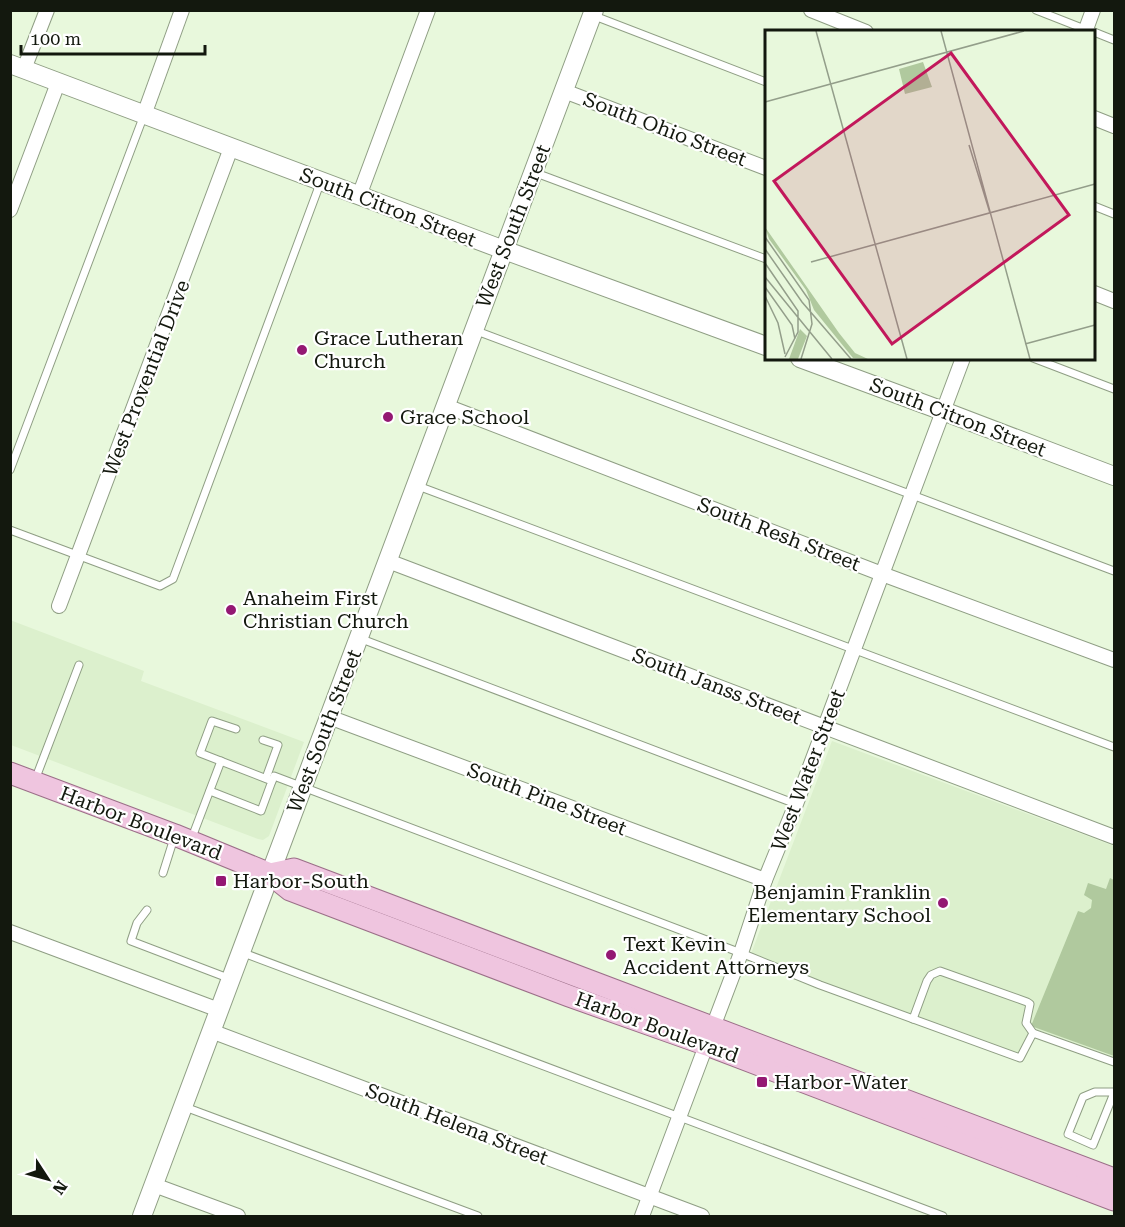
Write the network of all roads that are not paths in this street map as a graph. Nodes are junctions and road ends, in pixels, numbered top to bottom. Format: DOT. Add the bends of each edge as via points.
graph roads {
  1 [pos="47,10"];
  2 [pos="182,10"];
  3 [pos="428,10"];
  4 [pos="811,10"];
  5 [pos="1036,10"];
  6 [pos="1093,10"];
  7 [pos="593,13"];
  8 [pos="861,30"];
  9 [pos="1086,30"];
  10 [pos="1089,30"];
  11 [pos="1095,33"];
  12 [pos="1114,40"];
  13 [pos="17,67"];
  14 [pos="765,82"];
  15 [pos="58,83"];
  16 [pos="564,91"];
  17 [pos="144,115"];
  18 [pos="1095,118"];
  19 [pos="1114,126"];
  20 [pos="231,148"];
  21 [pos="765,168"];
  22 [pos="533,172"];
  23 [pos="321,181"];
  24 [pos="359,195"];
  25 [pos="1095,206"];
  26 [pos="10,210"];
  27 [pos="1114,214"];
  28 [pos="504,250"];
  29 [pos="765,259"];
  30 [pos="1095,293"];
  31 [pos="1114,301"];
  32 [pos="474,330"];
  33 [pos="765,346"];
  34 [pos="805,360"];
  35 [pos="962,360"];
  36 [pos="1038,360"];
  37 [pos="1114,389"];
  38 [pos="446,406"];
  39 [pos="943,411"];
  40 [pos="10,470"];
  41 [pos="1114,476"];
  42 [pos="416,485"];
  43 [pos="912,494"];
  44 [pos="10,530"];
  45 [pos="79,555"];
  46 [pos="388,561"];
  47 [pos="1114,571"];
  48 [pos="882,574"];
  49 [pos="59,606"];
  50 [pos="359,638"];
  51 [pos="855,648"];
  52 [pos="1114,660"];
  53 [pos="79,665"];
  54 [pos="329,717"];
  55 [pos="825,727"];
  56 [pos="236,729"];
  57 [pos="263,740"];
  58 [pos="1114,747"];
  59 [pos="221,761"];
  60 [pos="10,773"];
  61 [pos="269,780"];
  62 [pos="34,782"];
  63 [pos="303,787"];
  64 [pos="210,791"];
  65 [pos="796,804"];
  66 [pos="1114,837"];
  67 [pos="183,838"];
  68 [pos="163,873"];
  69 [pos="270,874"];
  70 [pos="765,880"];
  71 [pos="147,910"];
  72 [pos="10,932"];
  73 [pos="241,952"];
  74 [pos="741,953"];
  75 [pos="231,979"];
  76 [pos="219,1010"];
  77 [pos="913,1019"];
  78 [pos="211,1031"];
  79 [pos="1033,1033"];
  80 [pos="710,1036"];
  81 [pos="1114,1062"];
  82 [pos="1114,1092"];
  83 [pos="183,1106"];
  84 [pos="679,1117"];
  85 [pos="1114,1179"];
  86 [pos="154,1185"];
  87 [pos="649,1197"];
  88 [pos="1114,1200"];
  89 [pos="142,1216"];
  90 [pos="238,1216"];
  91 [pos="478,1216"];
  92 [pos="642,1216"];
  93 [pos="702,1216"];
  94 [pos="943,1216"];
  1 -- 13 [label="street"];
  2 -- 17 [label="street"];
  3 -- 24 [label="street"];
  4 -- 8 [label="street"];
  5 -- 9 [label="lane"];
  6 -- 10 [label="street"];
  7 -- 14 [label="lane"];
  7 -- 16 [label="street, West South Street"];
  11 -- 12 [label="lane"];
  13 -- 15 [label="street, South Citron Street"];
  15 -- 17 [label="street, South Citron Street"];
  15 -- 26 [label="street"];
  16 -- 21 [label="street, South Ohio Street"];
  16 -- 22 [label="street, West South Street"];
  17 -- 20 [label="street, South Citron Street"];
  17 -- 40 [label="lane"];
  18 -- 19 [label="street"];
  20 -- 23 [label="street, South Citron Street"];
  20 -- 45 [label="street, West Provential Drive"];
  22 -- 28 [label="street, West South Street"];
  22 -- 29 [label="lane"];
  23 -- 24 [label="street, South Citron Street"];
  23 -- 45 [label="lane" via="173,579 160,586"];
  24 -- 28 [label="street, South Citron Street"];
  25 -- 27 [label="lane"];
  28 -- 32 [label="street, West South Street"];
  28 -- 33 [label="street, South Citron Street"];
  30 -- 31 [label="street"];
  32 -- 38 [label="street, West South Street"];
  32 -- 43 [label="lane"];
  34 -- 39 [label="street, South Citron Street"];
  35 -- 39 [label="street, West Water Street"];
  36 -- 37 [label="lane"];
  38 -- 42 [label="street, West South Street"];
  38 -- 48 [label="street, South Resh Street"];
  39 -- 41 [label="street, South Citron Street"];
  39 -- 43 [label="street, West Water Street"];
  42 -- 46 [label="street, West South Street"];
  42 -- 51 [label="lane"];
  43 -- 47 [label="lane"];
  43 -- 48 [label="street, West Water Street"];
  44 -- 45 [label="lane"];
  45 -- 49 [label="street, West Provential Drive"];
  46 -- 50 [label="street, West South Street"];
  46 -- 55 [label="street, South Janss Street"];
  48 -- 51 [label="street, West Water Street"];
  48 -- 52 [label="street, South Resh Street"];
  50 -- 54 [label="street, West South Street"];
  50 -- 65 [label="lane"];
  51 -- 55 [label="street, West Water Street"];
  51 -- 58 [label="lane"];
  53 -- 62 [label="lane"];
  54 -- 63 [label="street, West South Street"];
  54 -- 70 [label="street, South Pine Street"];
  55 -- 65 [label="street, West Water Street"];
  55 -- 66 [label="street, South Janss Street"];
  56 -- 59 [label="lane" via="212,720 200,753"];
  57 -- 61 [label="lane" via="278,745"];
  59 -- 61 [label="lane"];
  59 -- 64 [label="lane"];
  60 -- 62 [label="main road, Harbor Boulevard"];
  61 -- 63 [label="lane" via="274,776"];
  61 -- 64 [label="lane" via="261,811"];
  62 -- 67 [label="main road, Harbor Boulevard"];
  63 -- 69 [label="street, West South Street"];
  63 -- 74 [label="lane"];
  64 -- 67 [label="lane"];
  65 -- 70 [label="street, West Water Street"];
  67 -- 68 [label="lane"];
  67 -- 69 [label="main road, Harbor Boulevard"];
  69 -- 73 [label="street, West South Street"];
  69 -- 80 [label="main road, Harbor Boulevard" via="290,890 569,996"];
  70 -- 74 [label="street, West Water Street"];
  71 -- 75 [label="lane" via="137,923 132,941"];
  72 -- 76 [label="street"];
  73 -- 75 [label="street, West South Street"];
  73 -- 84 [label="lane"];
  74 -- 77 [label="lane"];
  74 -- 80 [label="street, West Water Street"];
  75 -- 76 [label="street, West South Street"];
  76 -- 78 [label="street, West South Street"];
  77 -- 79 [label="lane" via="1020,1058"];
  77 -- 79 [label="lane" via="927,981 940,971 1028,1002 1026,1023"];
  78 -- 83 [label="street, West South Street"];
  78 -- 87 [label="street, South Helena Street"];
  79 -- 81 [label="lane"];
  80 -- 84 [label="street, West Water Street"];
  80 -- 85 [label="main road, Harbor Boulevard"];
  80 -- 88 [label="main road, Harbor Boulevard"];
  82 -- 82 [label="lane" via="1094,1145 1068,1134 1083,1098 1095,1092"];
  83 -- 86 [label="street, West South Street"];
  83 -- 91 [label="lane"];
  84 -- 87 [label="street, West Water Street"];
  84 -- 94 [label="lane"];
  86 -- 89 [label="street, West South Street"];
  86 -- 90 [label="street"];
  87 -- 92 [label="street, West Water Street"];
  87 -- 93 [label="street, South Helena Street"];
}
